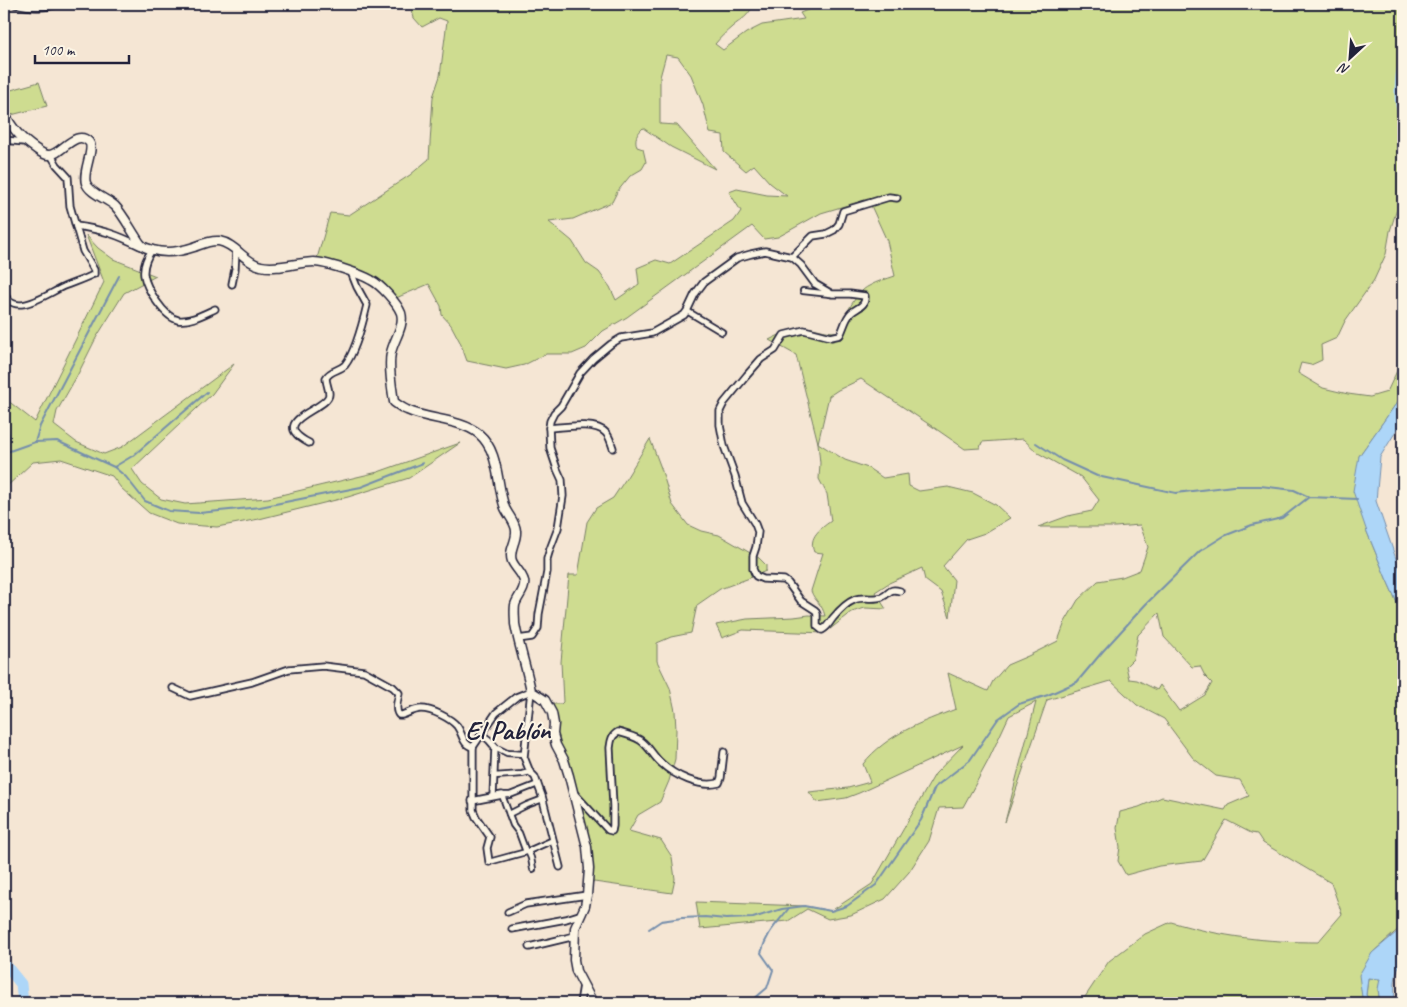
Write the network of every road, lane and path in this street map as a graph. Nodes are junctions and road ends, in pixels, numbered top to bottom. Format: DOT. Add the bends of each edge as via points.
graph roads {
  1 [pos="15,4"];
  2 [pos="57,4"];
  3 [pos="4,113"];
  4 [pos="4,140"];
  5 [pos="24,142"];
  6 [pos="51,155"];
  7 [pos="896,198"];
  8 [pos="76,226"];
  9 [pos="143,247"];
  10 [pos="236,249"];
  11 [pos="152,250"];
  12 [pos="792,257"];
  13 [pos="351,272"];
  14 [pos="94,274"];
  15 [pos="232,284"];
  16 [pos="4,289"];
  17 [pos="803,291"];
  18 [pos="832,294"];
  19 [pos="215,309"];
  20 [pos="688,311"];
  21 [pos="722,332"];
  22 [pos="549,428"];
  23 [pos="309,443"];
  24 [pos="613,448"];
  25 [pos="900,591"];
  26 [pos="518,639"];
  27 [pos="173,688"];
  28 [pos="531,691"];
  29 [pos="481,734"];
  30 [pos="473,747"];
  31 [pos="495,748"];
  32 [pos="724,752"];
  33 [pos="523,754"];
  34 [pos="530,772"];
  35 [pos="494,776"];
  36 [pos="538,784"];
  37 [pos="573,791"];
  38 [pos="502,794"];
  39 [pos="493,796"];
  40 [pos="543,799"];
  41 [pos="472,801"];
  42 [pos="509,814"];
  43 [pos="553,840"];
  44 [pos="527,851"];
  45 [pos="490,862"];
  46 [pos="560,867"];
  47 [pos="534,869"];
  48 [pos="587,895"];
  49 [pos="508,912"];
  50 [pos="582,914"];
  51 [pos="512,929"];
  52 [pos="575,936"];
  53 [pos="529,947"];
  54 [pos="583,982"];
  55 [pos="580,1003"];
  56 [pos="593,1003"];
  1 -- 2 [label="street" via="46,8"];
  3 -- 5 [label="street"];
  4 -- 5 [label="street"];
  5 -- 6 [label="street"];
  6 -- 8 [label="street" via="68,177 70,206"];
  6 -- 9 [label="street" via="77,139 88,142 86,184 115,206"];
  7 -- 12 [label="street" via="843,211 834,230 813,236"];
  8 -- 9 [label="street" via="112,233"];
  8 -- 14 [label="street"];
  9 -- 11 [label="street"];
  10 -- 11 [label="street" via="219,241 182,250"];
  10 -- 13 [label="street" via="260,266 282,267 316,262"];
  10 -- 15 [label="street"];
  11 -- 19 [label="street" via="144,276 162,308 180,320"];
  12 -- 18 [label="street" via="815,284"];
  12 -- 20 [label="street" via="765,251 737,258 704,282"];
  13 -- 23 [label="street" via="367,305 363,323 348,360 326,378 328,396 294,424 296,434"];
  13 -- 26 [label="street" via="383,288 401,314 401,325 390,354 394,402 415,414 472,429 483,438 491,452 505,509 517,530 511,550 512,561 524,581 515,604"];
  14 -- 16 [label="street" via="24,305 14,304 6,298"];
  17 -- 18 [label="street"];
  18 -- 25 [label="street" via="860,295 866,299 851,313 840,335 831,337 804,330 784,335 775,350 761,359 724,403 720,411 721,433 742,503 758,532 753,556 756,576 788,583 801,601 818,614 817,626 822,630 856,599"];
  20 -- 21 [label="street"];
  20 -- 22 [label="street" via="652,333 621,338 599,354 580,373 554,413"];
  22 -- 24 [label="street" via="594,427 607,434"];
  22 -- 26 [label="street" via="550,448 562,480 563,496 558,528 547,559 538,628 532,637"];
  26 -- 28 [label="street"];
  27 -- 30 [label="street" via="190,696 252,682 289,669 323,666 364,671 398,693 399,715 422,709 438,714 457,727 466,744"];
  28 -- 29 [label="street" via="516,696 496,713"];
  28 -- 33 [label="street"];
  28 -- 37 [label="street" via="545,700 552,713 553,734"];
  29 -- 30 [label="street"];
  29 -- 31 [label="street"];
  30 -- 41 [label="street"];
  31 -- 33 [label="street"];
  31 -- 35 [label="street"];
  32 -- 37 [label="street" via="719,783 705,784 672,771 641,741 618,732 614,734 610,748 613,826 610,831"];
  33 -- 34 [label="street"];
  34 -- 35 [label="street"];
  34 -- 36 [label="street"];
  35 -- 39 [label="street"];
  36 -- 38 [label="street" via="510,795"];
  36 -- 40 [label="street"];
  37 -- 48 [label="street" via="587,847"];
  38 -- 39 [label="street"];
  38 -- 42 [label="street"];
  39 -- 41 [label="street"];
  40 -- 42 [label="street"];
  40 -- 43 [label="street"];
  41 -- 45 [label="street" via="474,813 490,837 487,848"];
  42 -- 44 [label="street"];
  43 -- 44 [label="street"];
  43 -- 46 [label="street"];
  44 -- 45 [label="street"];
  44 -- 47 [label="street"];
  48 -- 49 [label="street" via="526,904"];
  48 -- 50 [label="street"];
  50 -- 51 [label="street"];
  50 -- 52 [label="street"];
  52 -- 53 [label="street"];
  52 -- 54 [label="street" via="574,960"];
  54 -- 55 [label="street"];
  54 -- 56 [label="street"];
}
